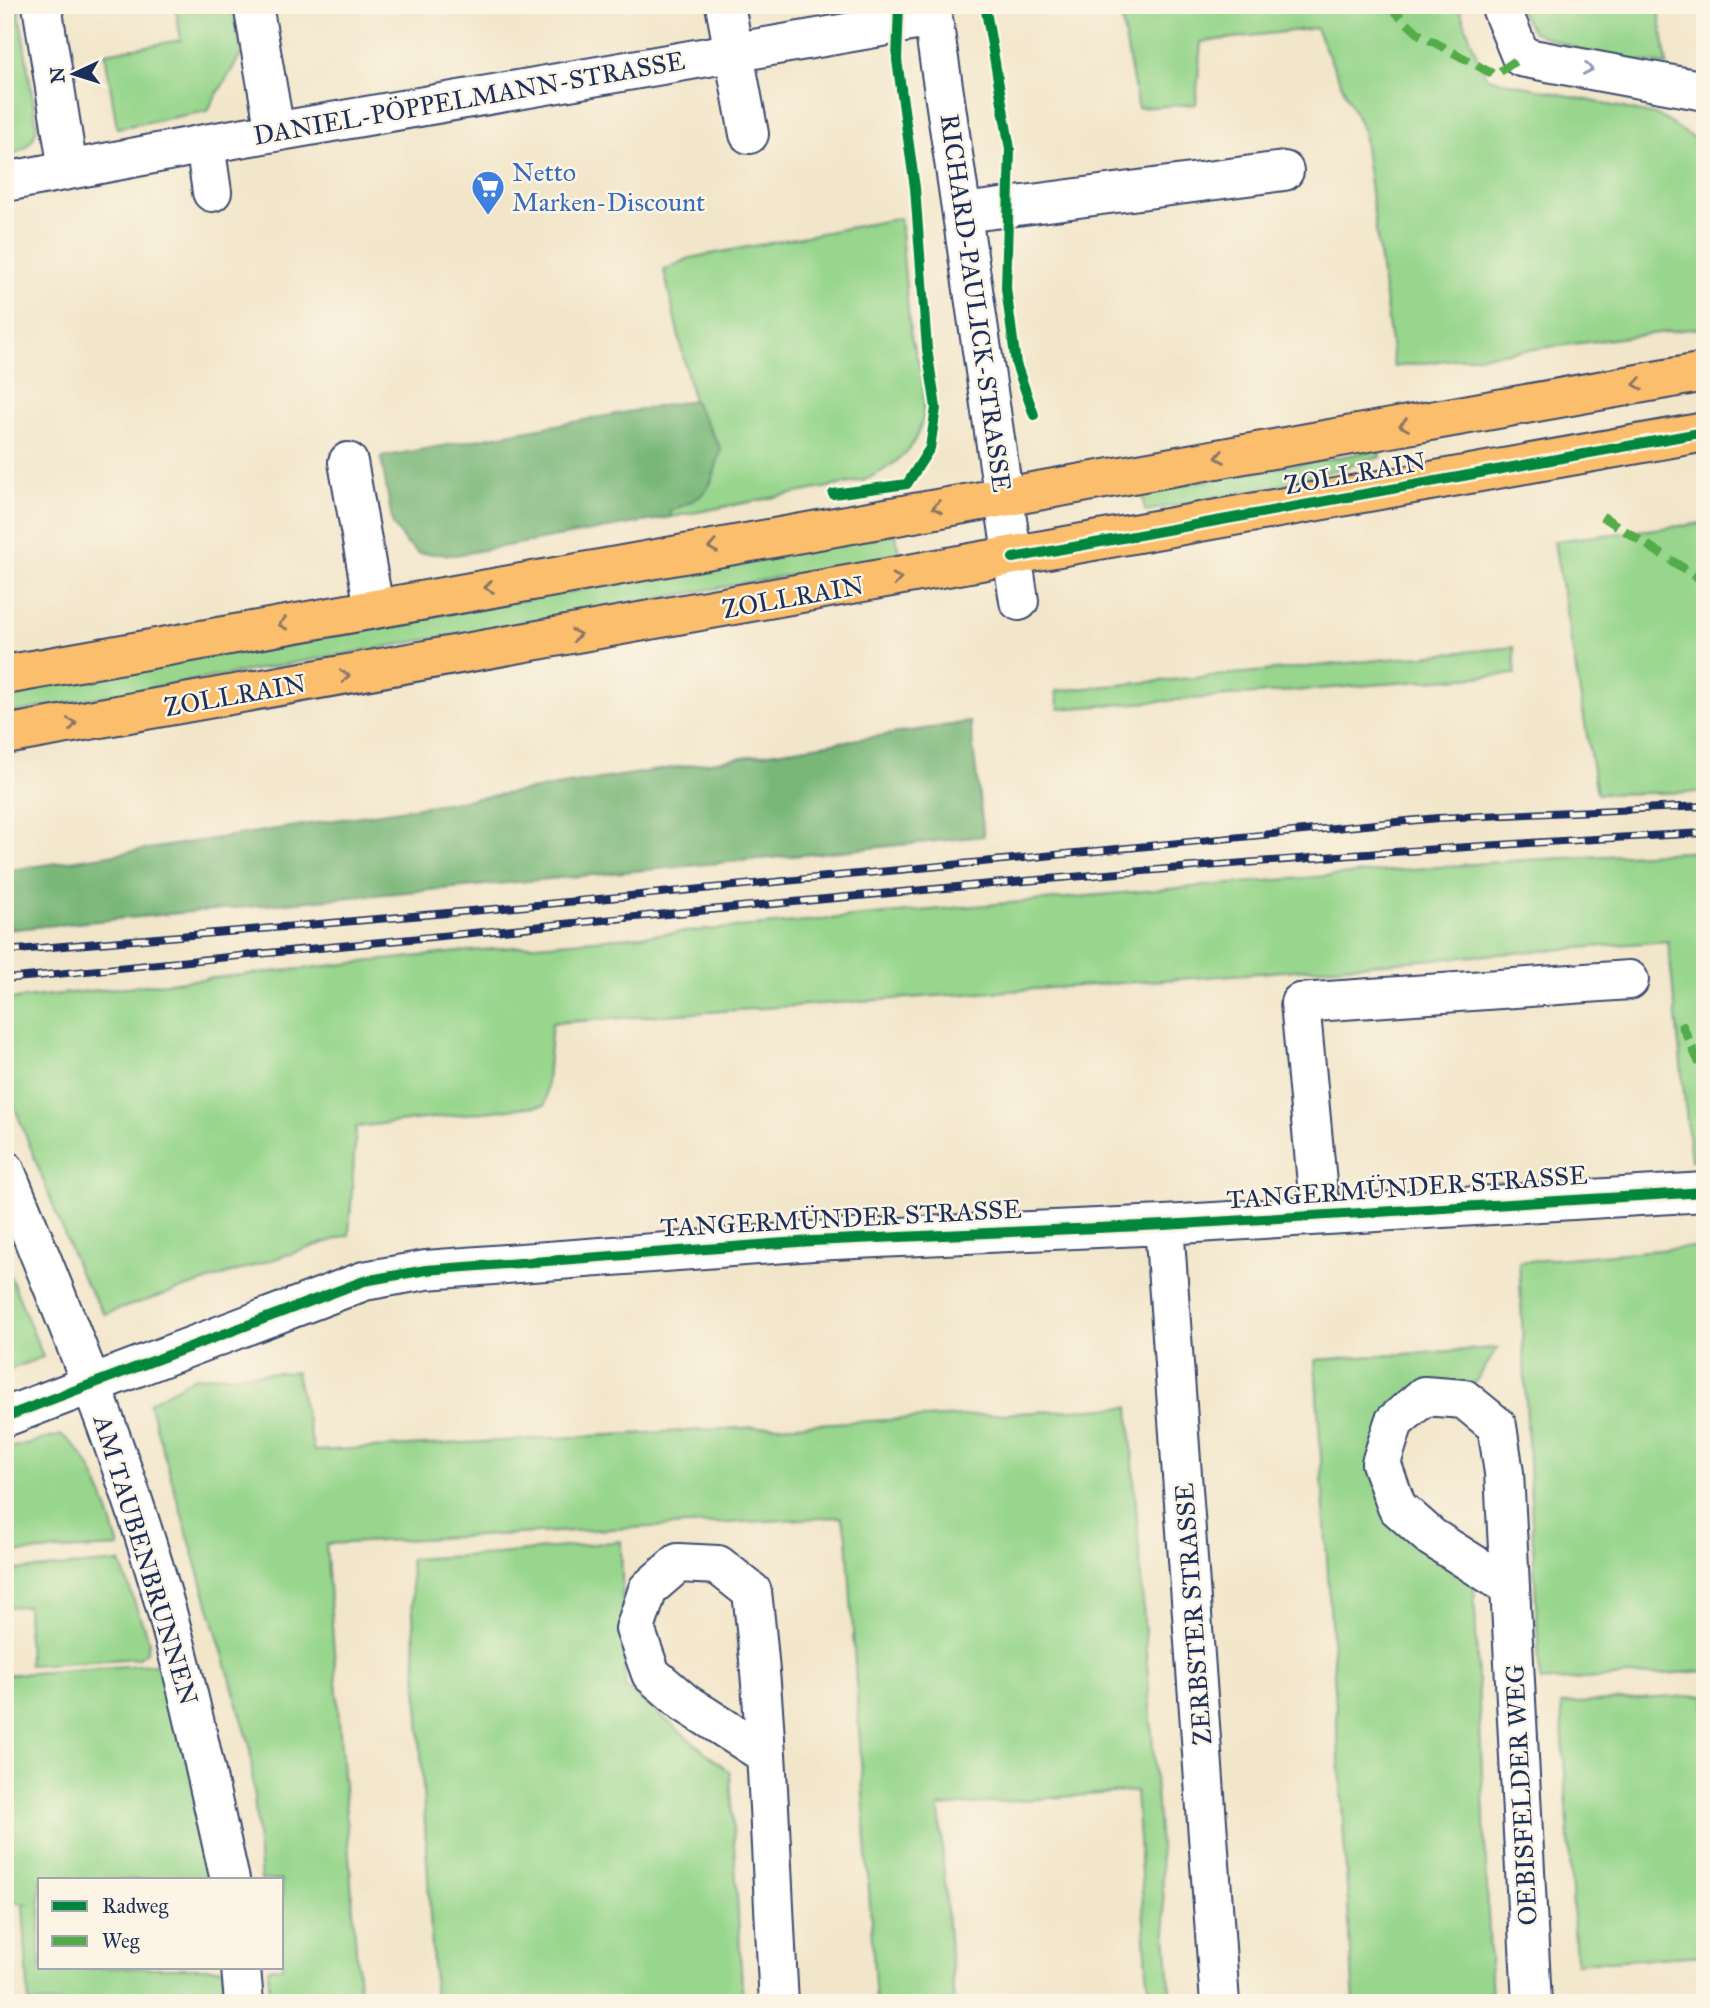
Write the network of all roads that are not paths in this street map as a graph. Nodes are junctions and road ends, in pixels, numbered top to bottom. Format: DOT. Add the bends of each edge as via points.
graph roads {
  1 [pos="42,5"];
  2 [pos="253,5"];
  3 [pos="725,5"];
  4 [pos="1500,5"];
  5 [pos="932,11"];
  6 [pos="734,52"];
  7 [pos="1705,91"];
  8 [pos="275,132"];
  9 [pos="749,134"];
  10 [pos="205,144"];
  11 [pos="68,170"];
  12 [pos="1284,171"];
  13 [pos="5,182"];
  14 [pos="212,192"];
  15 [pos="963,213"];
  16 [pos="1705,372"];
  17 [pos="1705,432"];
  18 [pos="348,462"];
  19 [pos="1004,495"];
  20 [pos="1013,558"];
  21 [pos="1019,601"];
  22 [pos="374,608"];
  23 [pos="5,675"];
  24 [pos="5,735"];
  25 [pos="1629,980"];
  26 [pos="5,1170"];
  27 [pos="1705,1192"];
  28 [pos="1320,1214"];
  29 [pos="1164,1225"];
  30 [pos="93,1385"];
  31 [pos="5,1417"];
  32 [pos="1510,1587"];
  33 [pos="765,1754"];
  34 [pos="230,1878"];
  35 [pos="241,1969"];
  36 [pos="244,2003"];
  37 [pos="779,2003"];
  38 [pos="1220,2003"];
  39 [pos="1532,2003"];
  1 -- 11 [label="street"];
  2 -- 8 [label="street"];
  3 -- 6 [label="street"];
  4 -- 7 [label="street, one-way" via="1521,57"];
  5 -- 6 [label="street, DANIEL-PÖPPELMANN-STRASSE"];
  5 -- 15 [label="street, RICHARD-PAULICK-STRASSE"];
  6 -- 8 [label="street, DANIEL-PÖPPELMANN-STRASSE"];
  6 -- 9 [label="street"];
  8 -- 10 [label="street, DANIEL-PÖPPELMANN-STRASSE"];
  10 -- 11 [label="street, DANIEL-PÖPPELMANN-STRASSE"];
  10 -- 14 [label="street"];
  11 -- 13 [label="street, DANIEL-PÖPPELMANN-STRASSE"];
  12 -- 15 [label="street"];
  15 -- 19 [label="street, RICHARD-PAULICK-STRASSE"];
  16 -- 19 [label="main road, ZOLLRAIN, one-way"];
  17 -- 20 [label="main road, ZOLLRAIN"];
  18 -- 22 [label="street"];
  19 -- 20 [label="street, RICHARD-PAULICK-STRASSE"];
  19 -- 22 [label="main road, ZOLLRAIN, one-way"];
  20 -- 21 [label="street, RICHARD-PAULICK-STRASSE"];
  24 -- 20 [label="main road, ZOLLRAIN, one-way"];
  22 -- 23 [label="main road, ZOLLRAIN, one-way"];
  25 -- 28 [label="street" via="1300,1003"];
  26 -- 30 [label="street, AM TAUBENBRUNNEN"];
  27 -- 28 [label="street, TANGERMÜNDER STRASSE"];
  28 -- 29 [label="street, TANGERMÜNDER STRASSE"];
  29 -- 30 [label="street, TANGERMÜNDER STRASSE" via="811,1241 426,1270 364,1281"];
  29 -- 38 [label="street, ZERBSTER STRASSE"];
  30 -- 31 [label="street, TANGERMÜNDER STRASSE"];
  30 -- 34 [label="street, AM TAUBENBRUNNEN" via="181,1662"];
  32 -- 32 [label="street, OEBISFELDER WEG" via="1497,1426 1464,1399 1424,1396 1394,1422 1381,1463 1397,1507 1431,1537"];
  32 -- 39 [label="street, OEBISFELDER WEG"];
  33 -- 33 [label="street" via="752,1592 718,1565 678,1563 648,1589 635,1629 651,1674 685,1703"];
  33 -- 37 [label="street"];
  35 -- 36 [label="street"];
}
